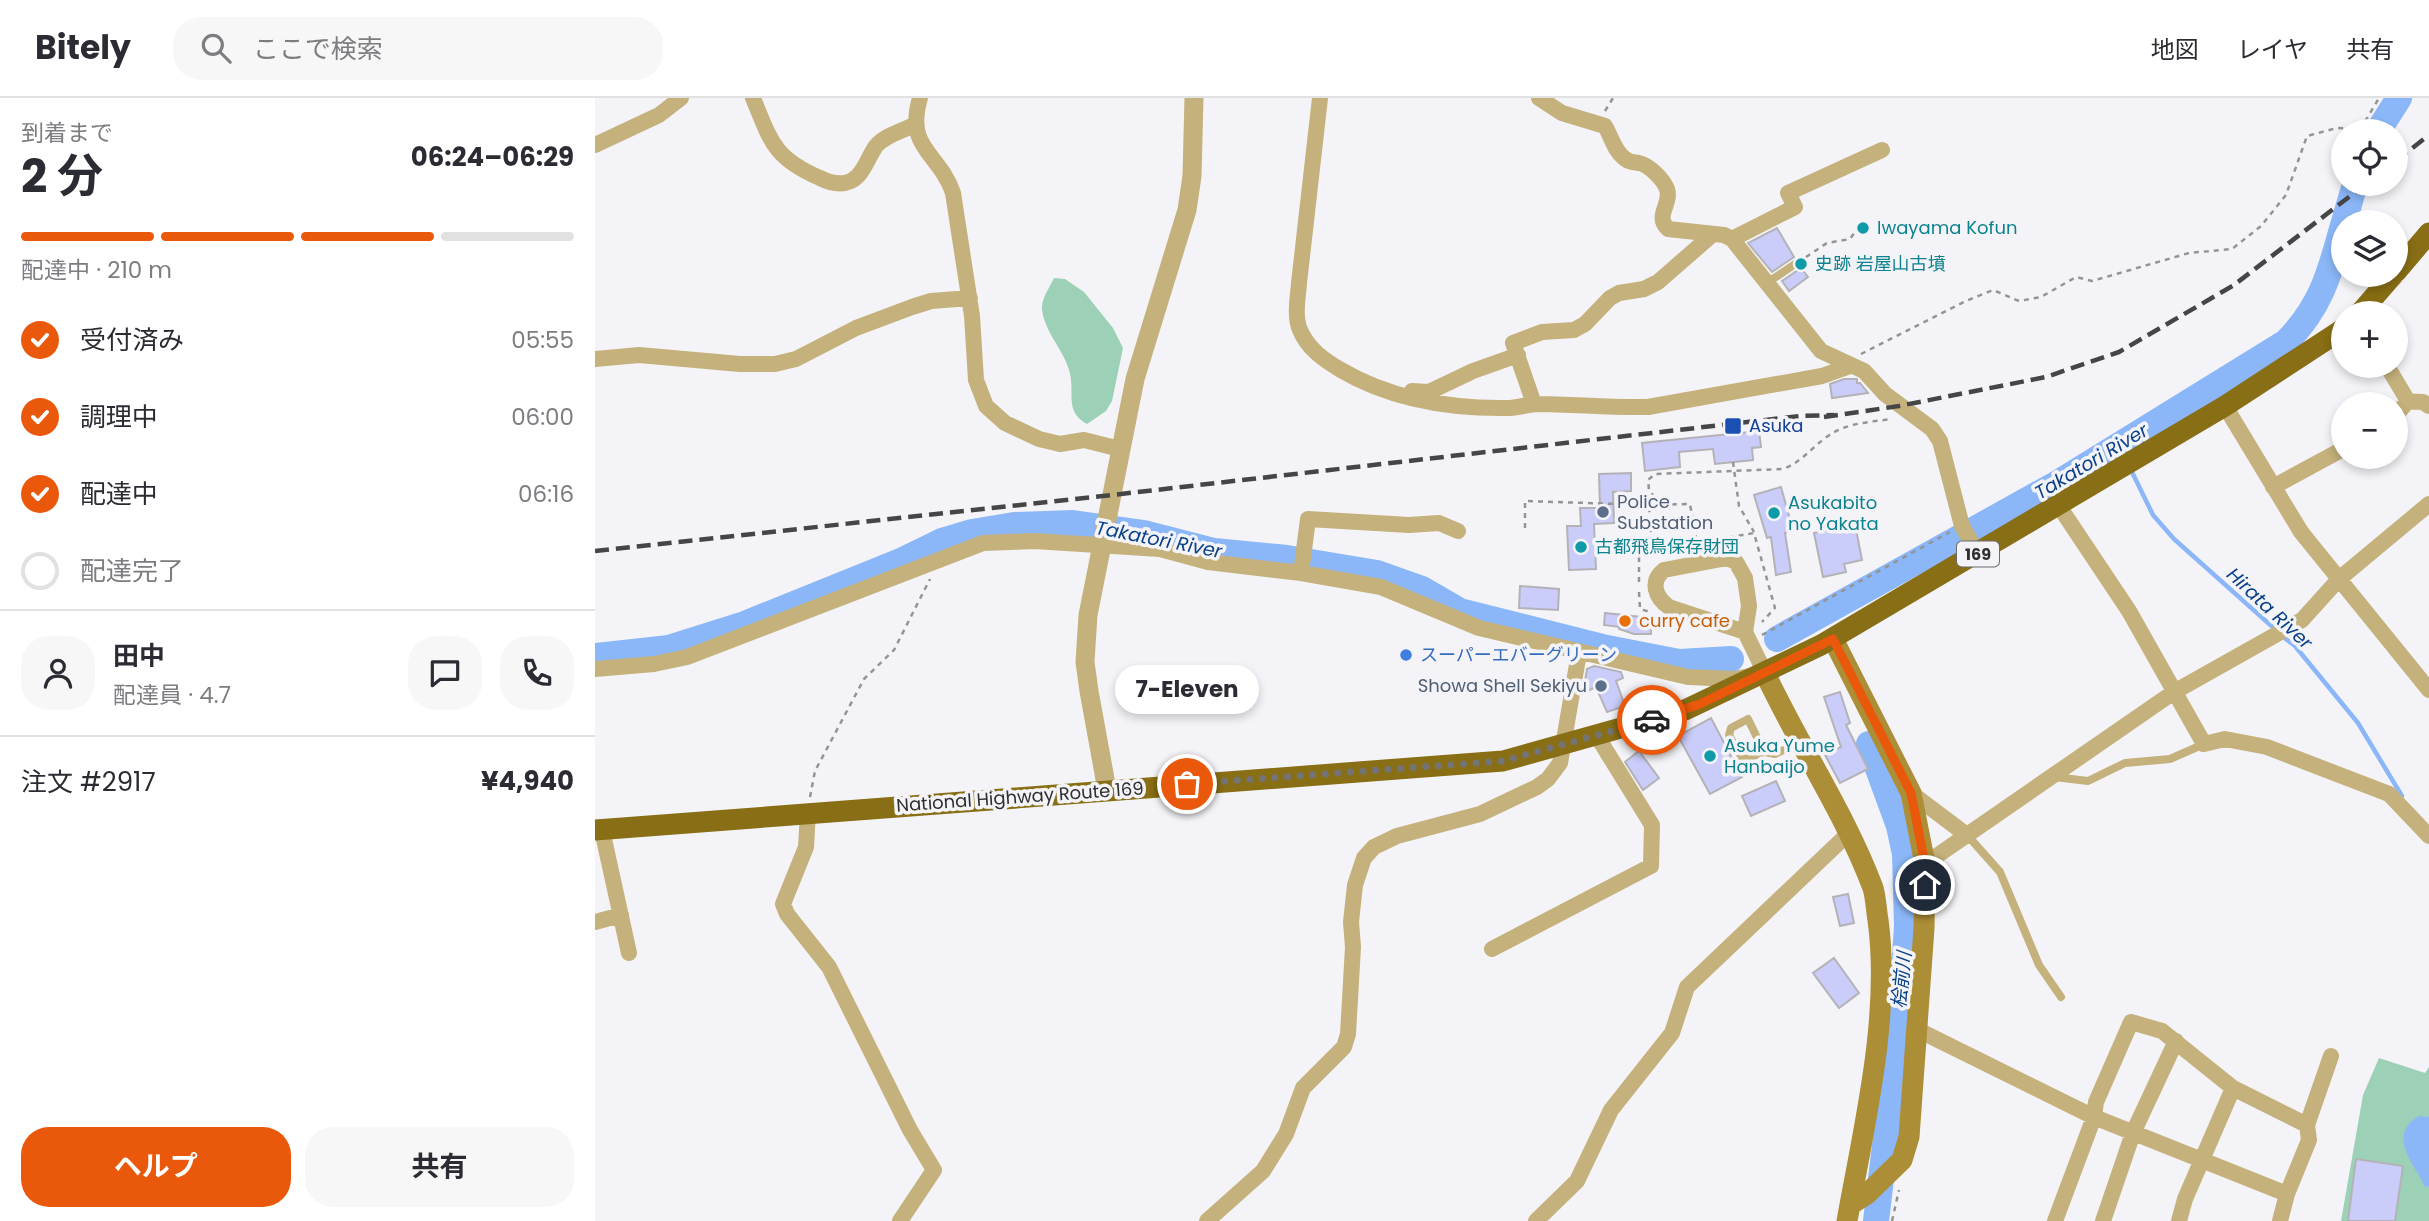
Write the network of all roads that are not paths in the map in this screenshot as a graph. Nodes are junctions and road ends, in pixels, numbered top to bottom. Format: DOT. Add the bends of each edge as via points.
graph roads {
  1 [pos="681,98"];
  2 [pos="753,98"];
  3 [pos="920,98"];
  4 [pos="1194,98"];
  5 [pos="1320,98"];
  6 [pos="1539,98"];
  7 [pos="914,125"];
  8 [pos="595,145"];
  9 [pos="1882,150"];
  10 [pos="2429,233"];
  11 [pos="1713,234"];
  12 [pos="1732,239"];
  13 [pos="2408,258"];
  14 [pos="1798,262"];
  15 [pos="1767,283"];
  16 [pos="2383,287"];
  17 [pos="970,298"];
  18 [pos="2370,301"];
  19 [pos="2331,338"];
  20 [pos="1518,355"];
  21 [pos="595,359"];
  22 [pos="1850,366"];
  23 [pos="1399,397"];
  24 [pos="2408,401"];
  25 [pos="1534,404"];
  26 [pos="2429,405"];
  27 [pos="2225,406"];
  28 [pos="1120,449"];
  29 [pos="2331,455"];
  30 [pos="2273,486"];
  31 [pos="2429,504"];
  32 [pos="2059,506"];
  33 [pos="1458,531"];
  34 [pos="1104,534"];
  35 [pos="1978,554"];
  36 [pos="1302,564"];
  37 [pos="2339,579"];
  38 [pos="1753,634"];
  39 [pos="1833,639"];
  40 [pos="1579,653"];
  41 [pos="595,669"];
  42 [pos="1765,673"];
  43 [pos="2429,691"];
  44 [pos="2174,692"];
  45 [pos="1597,736"];
  46 [pos="1799,743"];
  47 [pos="2204,744"];
  48 [pos="1563,745"];
  49 [pos="1764,752"];
  50 [pos="2052,777"];
  51 [pos="1107,790"];
  52 [pos="1911,793"];
  53 [pos="808,812"];
  54 [pos="598,830"];
  55 [pos="1849,834"];
  56 [pos="1968,836"];
  57 [pos="2429,836"];
  58 [pos="1925,864"];
  59 [pos="621,915"];
  60 [pos="595,922"];
  61 [pos="1492,949"];
  62 [pos="629,953"];
  63 [pos="2061,996"];
  64 [pos="1918,1030"];
  65 [pos="2176,1041"];
  66 [pos="2331,1056"];
  67 [pos="2233,1088"];
  68 [pos="2094,1117"];
  69 [pos="2307,1125"];
  70 [pos="2133,1133"];
  71 [pos="2200,1161"];
  72 [pos="2287,1194"];
  73 [pos="1855,1207"];
  74 [pos="900,1221"];
  75 [pos="1207,1221"];
  76 [pos="1536,1221"];
  77 [pos="2055,1221"];
  78 [pos="2103,1221"];
  79 [pos="2179,1221"];
  80 [pos="2280,1221"];
  1 -- 8 [label="street"];
  2 -- 7 [label="street" via="783,157 830,183 852,180 877,145"];
  3 -- 7 [label="street"];
  4 -- 28 [label="street" via="1187,210 1135,379"];
  5 -- 23 [label="street" via="1298,296 1299,329 1321,358 1365,384"];
  6 -- 11 [label="street" via="1562,113 1605,126 1622,156 1648,166 1667,190 1661,218 1668,229"];
  7 -- 17 [label="street" via="953,193"];
  9 -- 12 [label="street" via="1788,193 1795,207"];
  10 -- 13 [label="highway"];
  11 -- 12 [label="street"];
  11 -- 20 [label="street" via="1658,282 1610,298 1574,330 1542,332 1513,343"];
  12 -- 15 [label="street"];
  14 -- 15 [label="lane"];
  15 -- 22 [label="street" via="1815,345"];
  16 -- 18 [label="highway"];
  17 -- 21 [label="street" via="912,307 775,364 639,355"];
  17 -- 28 [label="street" via="976,380 994,415 1050,443 1084,440"];
  19 -- 27 [label="highway, National Highway Route 169 / 169"];
  20 -- 23 [label="street" via="1429,392 1405,390"];
  20 -- 25 [label="street"];
  22 -- 25 [label="street" via="1822,376 1648,407"];
  22 -- 35 [label="street" via="1864,371 1941,441 1962,526"];
  23 -- 25 [label="street" via="1510,408"];
  24 -- 26 [label="street"];
  27 -- 30 [label="street"];
  27 -- 32 [label="highway, National Highway Route 169 / 169"];
  28 -- 34 [label="street"];
  29 -- 30 [label="street"];
  30 -- 37 [label="street" via="2301,532"];
  31 -- 37 [label="street"];
  32 -- 35 [label="highway, National Highway Route 169 / 169"];
  32 -- 44 [label="street" via="2129,611"];
  33 -- 36 [label="street" via="1439,523 1308,519"];
  34 -- 36 [label="street" via="1209,562"];
  34 -- 41 [label="street" via="983,543 687,656"];
  34 -- 51 [label="street" via="1088,614 1086,662"];
  35 -- 39 [label="highway, National Highway Route 169 / 169"];
  36 -- 40 [label="street" via="1381,587 1479,628"];
  37 -- 43 [label="street"];
  37 -- 44 [label="street" via="2302,620"];
  38 -- 38 [label="street" via="1669,607 1656,591 1658,575 1672,567 1727,558 1736,562 1745,578"];
  38 -- 42 [label="street"];
  39 -- 42 [label="highway, National Highway Route 169 / 169"];
  39 -- 52 [label="main road"];
  40 -- 42 [label="street" via="1696,678 1734,679"];
  40 -- 48 [label="street"];
  42 -- 45 [label="highway, National Highway Route 169 / 169" via="1685,710"];
  42 -- 46 [label="main road"];
  44 -- 47 [label="street"];
  44 -- 50 [label="street"];
  45 -- 48 [label="highway, National Highway Route 169 / 169"];
  45 -- 61 [label="street" via="1652,825 1651,866"];
  46 -- 49 [label="lane" via="1775,754"];
  46 -- 55 [label="main road"];
  47 -- 50 [label="lane" via="2171,759 2125,763 2088,781"];
  47 -- 57 [label="street" via="2225,739 2267,747 2389,794"];
  48 -- 51 [label="highway, National Highway Route 169 / 169" via="1503,761"];
  48 -- 75 [label="street" via="1560,763 1538,787 1480,814 1397,836 1374,847 1364,858 1351,922 1344,1047 1303,1088 1286,1134 1263,1171"];
  49 -- 49 [label="lane" via="1743,760 1731,728 1748,719"];
  50 -- 56 [label="street"];
  51 -- 53 [label="highway, National Highway Route 169 / 169"];
  52 -- 56 [label="street"];
  52 -- 58 [label="main road"];
  53 -- 54 [label="highway, National Highway Route 169 / 169"];
  53 -- 74 [label="street" via="806,847 783,904 829,967 934,1170"];
  54 -- 59 [label="street"];
  55 -- 73 [label="main road" via="1874,891 1883,954"];
  55 -- 76 [label="street" via="1687,987 1672,1032 1611,1110 1577,1181"];
  56 -- 58 [label="street"];
  56 -- 63 [label="lane" via="2000,872 2039,965"];
  58 -- 64 [label="main road"];
  59 -- 60 [label="street"];
  59 -- 62 [label="street"];
  64 -- 68 [label="street"];
  64 -- 73 [label="main road" via="1909,1137 1902,1160"];
  65 -- 67 [label="street"];
  65 -- 68 [label="street" via="2162,1031 2131,1022 2096,1102"];
  65 -- 70 [label="street"];
  66 -- 69 [label="street"];
  67 -- 69 [label="street"];
  67 -- 71 [label="street"];
  68 -- 70 [label="street"];
  68 -- 77 [label="street"];
  69 -- 72 [label="street" via="2309,1140"];
  70 -- 71 [label="street"];
  70 -- 78 [label="street"];
  71 -- 72 [label="street"];
  71 -- 79 [label="street"];
  72 -- 80 [label="street"];
}
